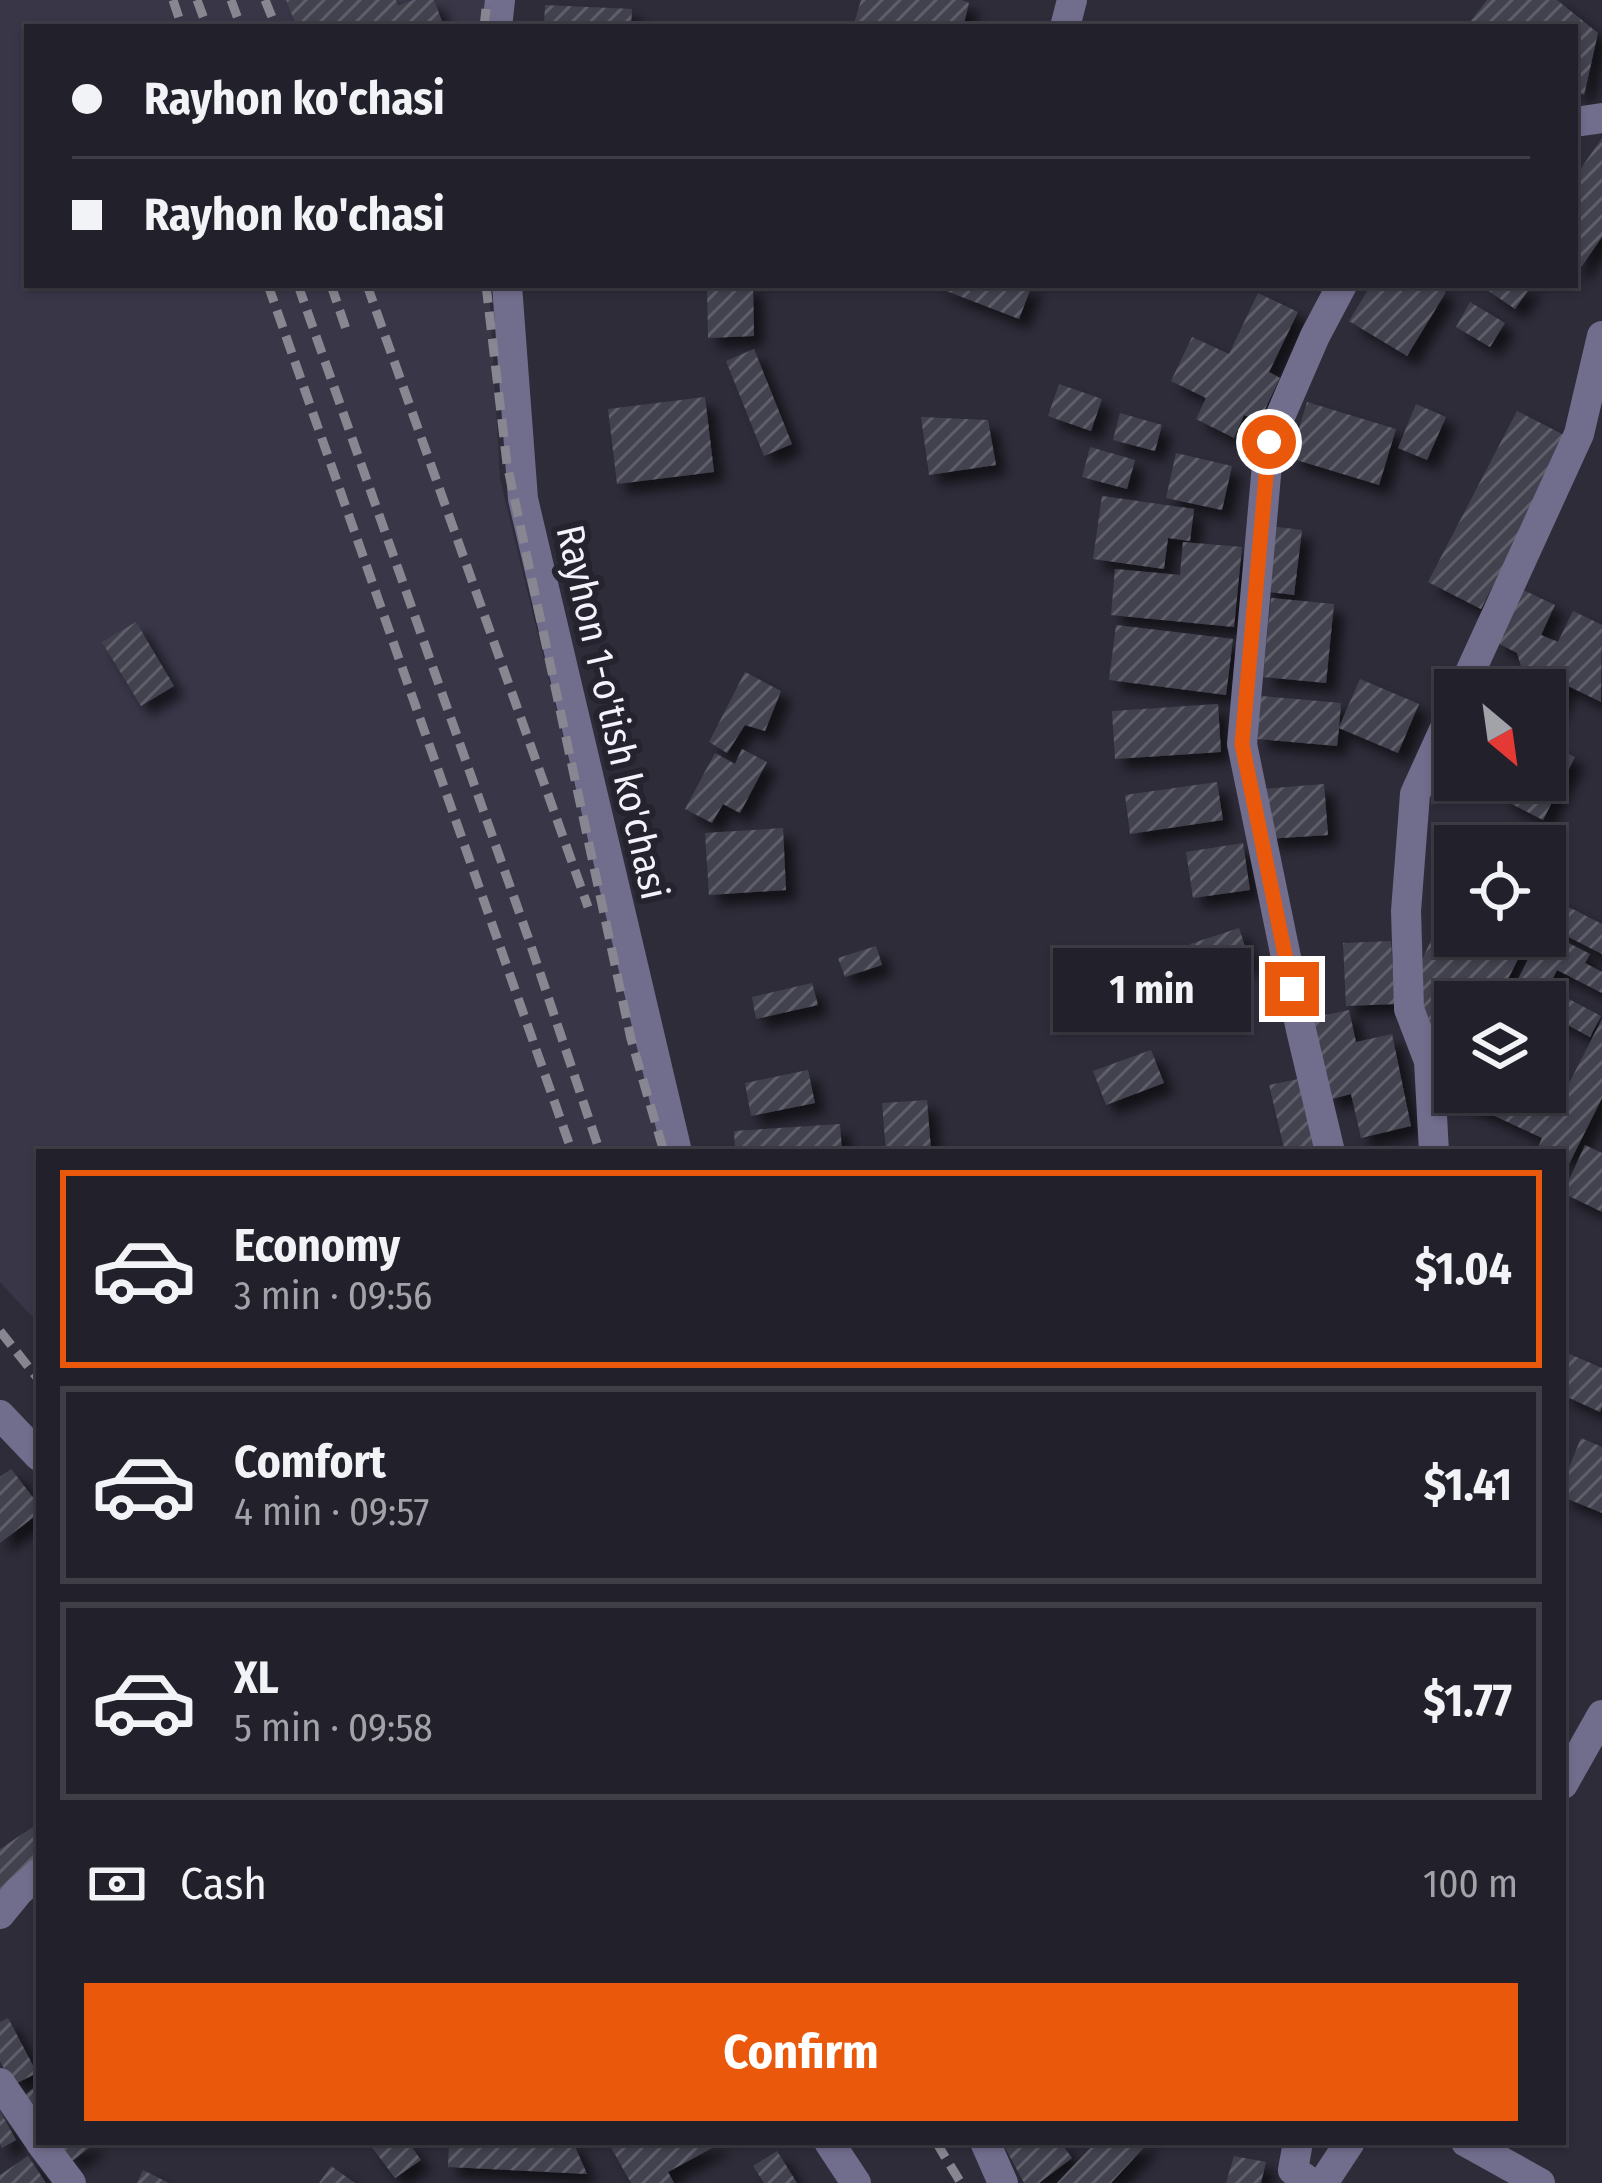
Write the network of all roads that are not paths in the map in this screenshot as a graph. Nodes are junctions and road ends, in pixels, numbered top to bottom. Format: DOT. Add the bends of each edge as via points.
graph roads {
  1 [pos="507,288"];
  2 [pos="1340,288"];
  3 [pos="1602,336"];
  4 [pos="1472,669"];
  5 [pos="1434,752"];
  6 [pos="676,1149"];
  7 [pos="1329,1149"];
  8 [pos="1435,1149"];
  9 [pos="4,1426"];
  10 [pos="36,1453"];
  11 [pos="1599,1726"];
  12 [pos="1566,1779"];
  13 [pos="36,1876"];
  14 [pos="0,1914"];
  15 [pos="0,2083"];
  16 [pos="36,2135"];
  17 [pos="43,2145"];
  18 [pos="831,2145"];
  19 [pos="986,2145"];
  20 [pos="1297,2145"];
  21 [pos="1348,2145"];
  22 [pos="1471,2145"];
  23 [pos="71,2183"];
  24 [pos="856,2183"];
  25 [pos="1003,2183"];
  26 [pos="1311,2183"];
  27 [pos="1323,2183"];
  28 [pos="1540,2183"];
  1 -- 6 [label="street, Rayhon 1-o'tish ko'chasi" via="523,499"];
  2 -- 7 [label="street" via="1269,442 1242,744"];
  3 -- 4 [label="street" via="1579,434"];
  5 -- 8 [label="street" via="1415,794 1406,910 1409,1009 1429,1061"];
  9 -- 10 [label="street"];
  11 -- 12 [label="street"];
  13 -- 14 [label="street"];
  15 -- 16 [label="street"];
  17 -- 23 [label="street"];
  18 -- 24 [label="street"];
  19 -- 25 [label="street"];
  20 -- 26 [label="street" via="1293,2170"];
  21 -- 27 [label="street"];
  22 -- 28 [label="street"];
}
